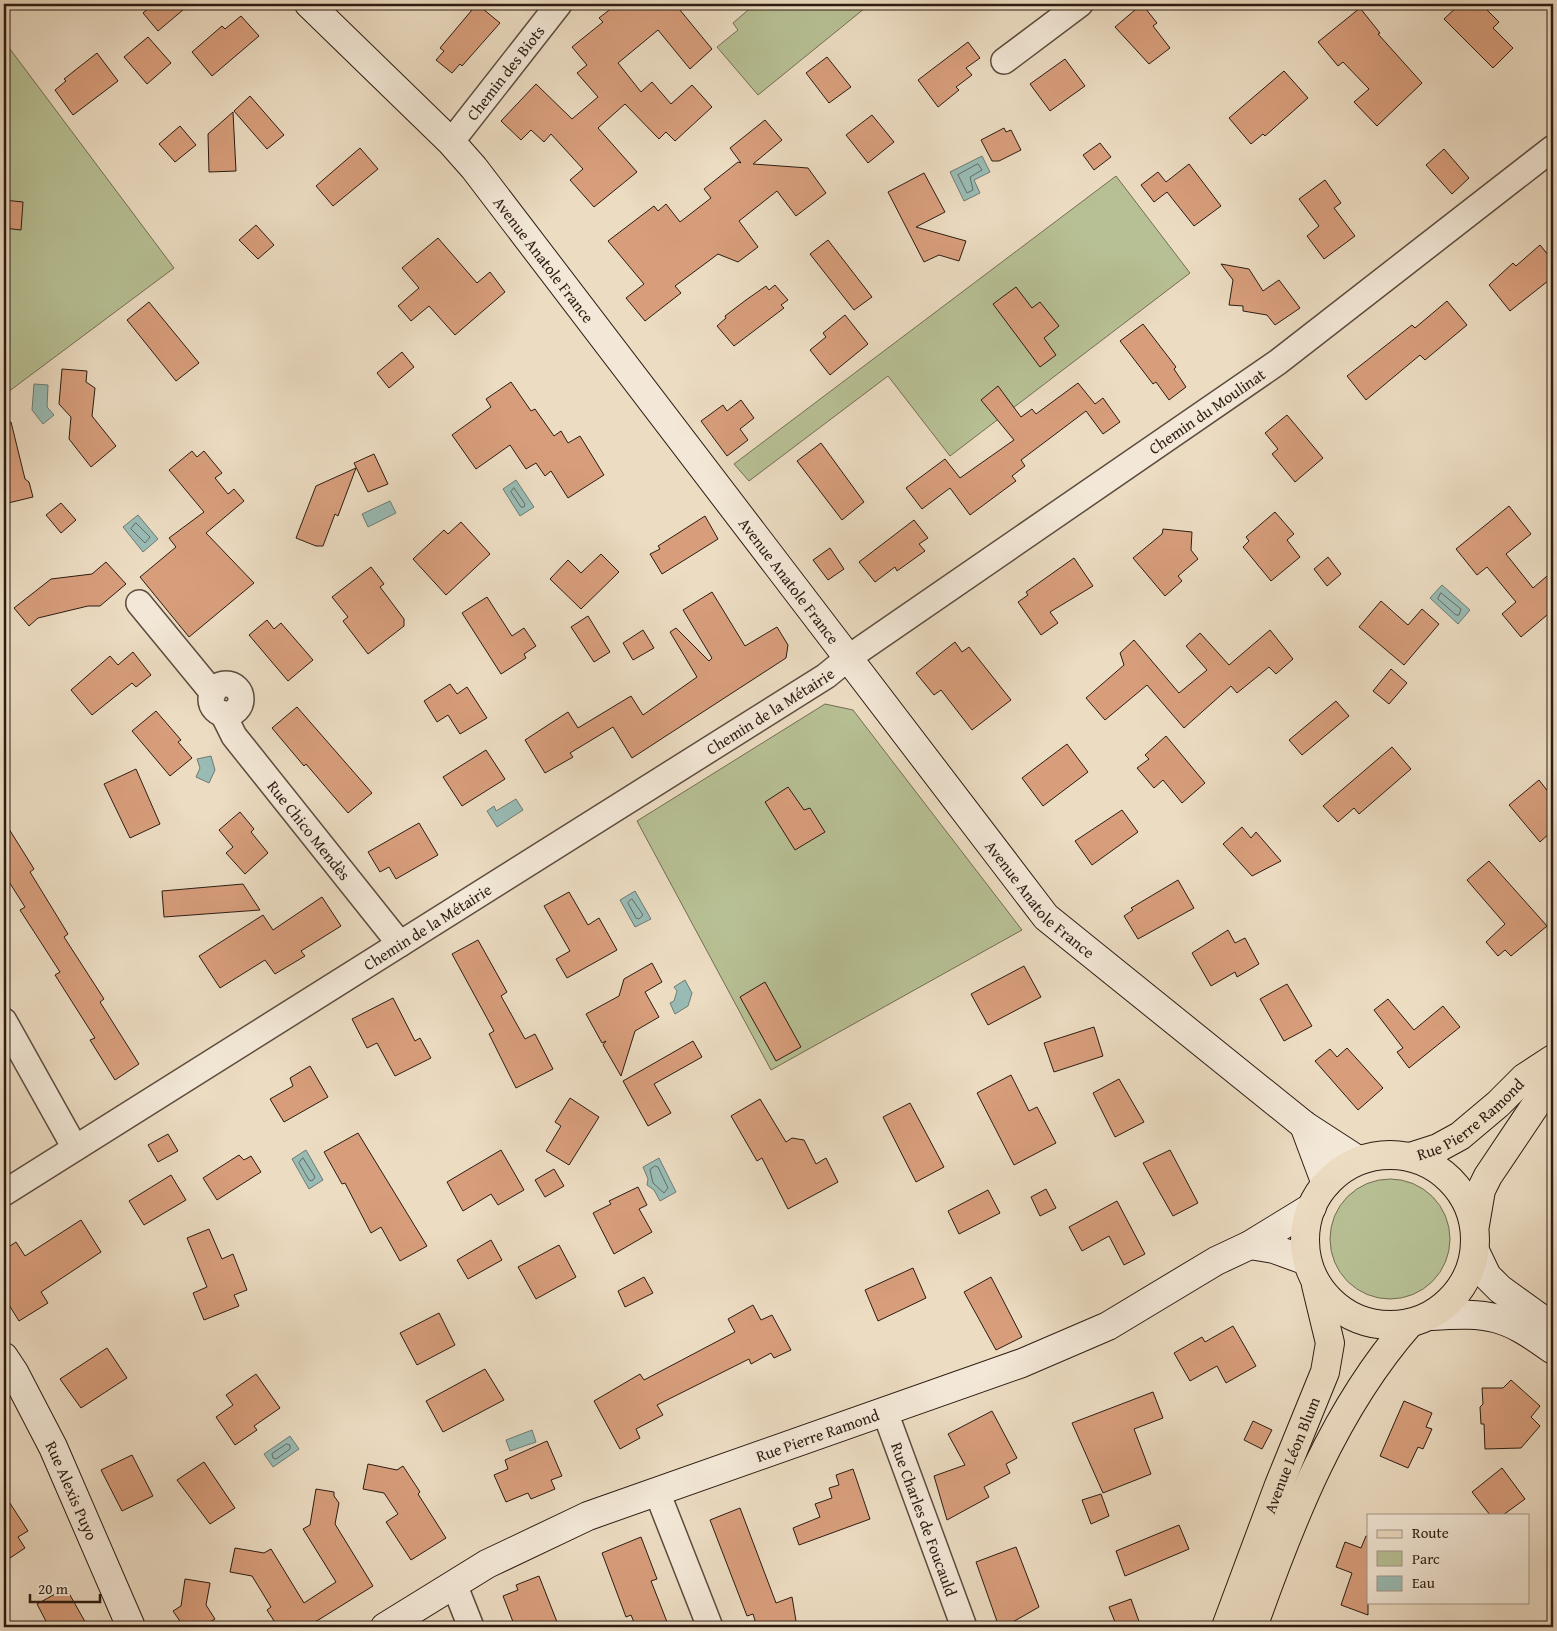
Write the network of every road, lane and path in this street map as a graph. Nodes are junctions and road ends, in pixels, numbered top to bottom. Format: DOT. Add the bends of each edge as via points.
graph roads {
  1 [pos="309,4"];
  2 [pos="559,4"];
  3 [pos="1080,4"];
  4 [pos="1004,61"];
  5 [pos="451,142"];
  6 [pos="1553,148"];
  7 [pos="139,603"];
  8 [pos="848,658"];
  9 [pos="400,944"];
  10 [pos="4,1022"];
  11 [pos="1553,1059"];
  12 [pos="1553,1079"];
  13 [pos="1304,1125"];
  14 [pos="75,1148"];
  15 [pos="1410,1157"];
  16 [pos="1358,1160"];
  17 [pos="1326,1184"];
  18 [pos="4,1193"];
  19 [pos="1312,1207"];
  20 [pos="1475,1238"];
  21 [pos="1250,1246"];
  22 [pos="1311,1271"];
  23 [pos="1421,1320"];
  24 [pos="1553,1327"];
  25 [pos="1553,1350"];
  26 [pos="4,1357"];
  27 [pos="885,1412"];
  28 [pos="657,1492"];
  29 [pos="454,1584"];
  30 [pos="131,1627"];
  31 [pos="385,1627"];
  32 [pos="471,1627"];
  33 [pos="710,1627"];
  34 [pos="964,1627"];
  35 [pos="1226,1627"];
  36 [pos="1253,1627"];
  1 -- 5 [label="street, Avenue Anatole France"];
  2 -- 5 [label="street, Chemin des Biots"];
  3 -- 4 [label="street"];
  5 -- 8 [label="street, Avenue Anatole France"];
  6 -- 8 [label="street, Chemin du Moulinat" via="1278,362"];
  7 -- 9 [label="street, Rue Chico Mendès" via="218,704 234,736"];
  8 -- 9 [label="street, Chemin de la Métairie" via="818,681"];
  8 -- 13 [label="street, Avenue Anatole France" via="1046,917"];
  9 -- 14 [label="street, Chemin de la Métairie"];
  10 -- 14 [label="street"];
  11 -- 15 [label="main road, Rue Pierre Ramond" via="1524,1078 1460,1136 1438,1148"];
  12 -- 20 [label="main road, Rue Pierre Ramond" via="1481,1190"];
  13 -- 16 [label="street, Avenue Anatole France"];
  13 -- 17 [label="street"];
  14 -- 18 [label="street, Chemin de la Métairie"];
  15 -- 16 [label="main road" via="1378,1155"];
  15 -- 20 [label="main road" via="1434,1166 1453,1181 1467,1202"];
  16 -- 17 [label="main road" via="1339,1170"];
  17 -- 19 [label="main road"];
  19 -- 21 [label="street, Rue Pierre Ramond"];
  19 -- 22 [label="main road" via="1303,1237"];
  20 -- 23 [label="main road" via="1468,1277 1452,1299"];
  20 -- 24 [label="street" via="1487,1276"];
  21 -- 22 [label="street" via="1274,1249"];
  21 -- 27 [label="street, Rue Pierre Ramond" via="1216,1261 1108,1326 1022,1364"];
  22 -- 23 [label="main road" via="1332,1303 1355,1318 1382,1325"];
  22 -- 35 [label="main road, Avenue Léon Blum" via="1330,1343 1325,1372"];
  23 -- 25 [label="street" via="1466,1313 1504,1320 1526,1330"];
  23 -- 36 [label="main road, Avenue Léon Blum" via="1392,1344 1334,1433 1303,1497"];
  26 -- 30 [label="street, Rue Alexis Puyo" via="53,1447"];
  27 -- 28 [label="street, Rue Pierre Ramond"];
  27 -- 34 [label="street, Rue Charles de Foucauld"];
  28 -- 29 [label="street, Rue Pierre Ramond" via="588,1516"];
  28 -- 33 [label="street"];
  29 -- 31 [label="street, Rue Pierre Ramond"];
  29 -- 32 [label="street"];
}
